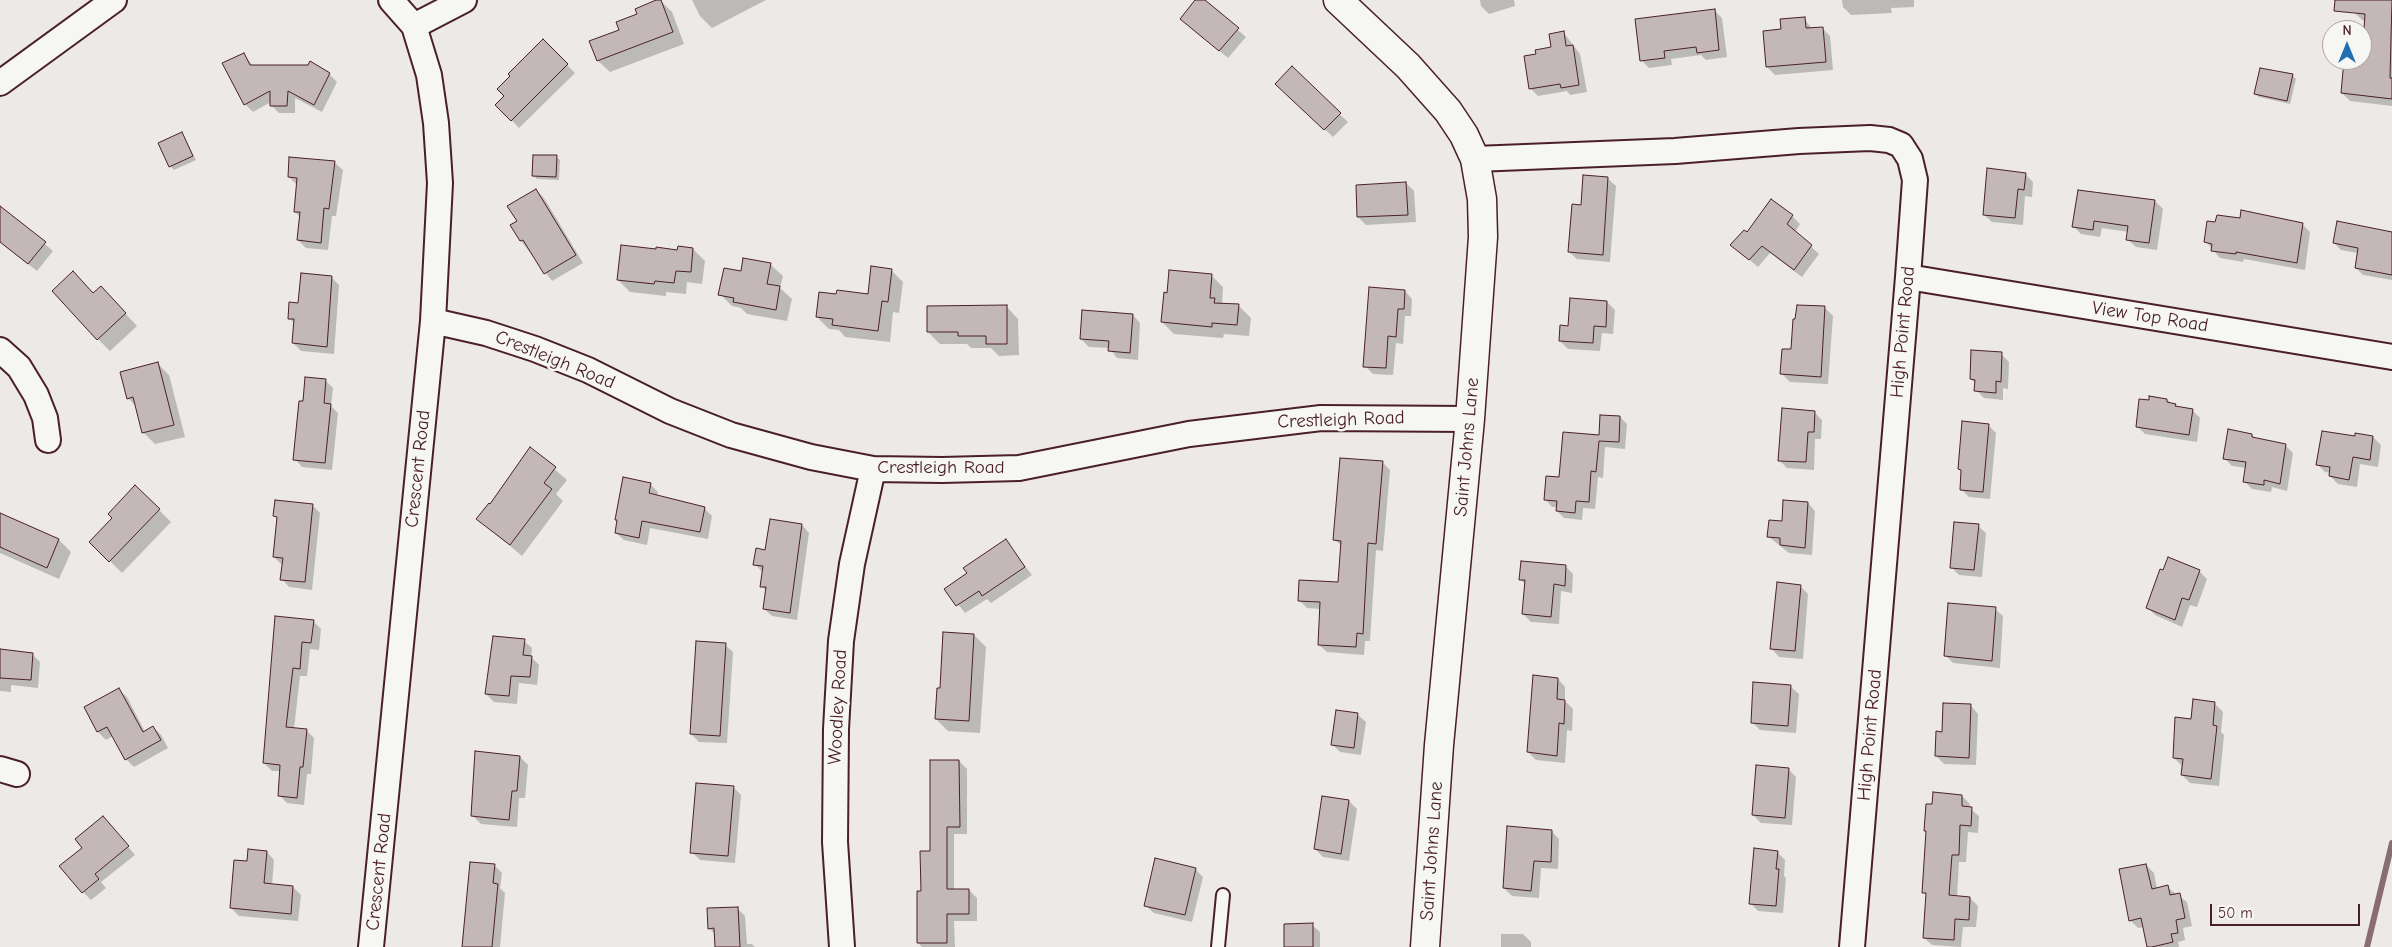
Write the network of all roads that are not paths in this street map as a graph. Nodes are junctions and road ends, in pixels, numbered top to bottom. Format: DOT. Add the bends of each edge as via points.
graph roads {
  1 [pos="114,0"];
  2 [pos="391,0"];
  3 [pos="464,0"];
  4 [pos="1338,0"];
  5 [pos="414,26"];
  6 [pos="0,83"];
  7 [pos="1475,159"];
  8 [pos="1908,277"];
  9 [pos="432,321"];
  10 [pos="0,350"];
  11 [pos="2392,357"];
  12 [pos="1470,419"];
  13 [pos="48,440"];
  14 [pos="873,469"];
  15 [pos="1222,895"];
  16 [pos="371,947"];
  17 [pos="842,947"];
  18 [pos="1218,947"];
  19 [pos="1425,947"];
  20 [pos="1852,947"];
  1 -- 6 [label="street"];
  2 -- 5 [label="street, Crescent Road"];
  3 -- 5 [label="street"];
  4 -- 7 [label="street, Saint Johns Lane" via="1432,91 1464,135"];
  5 -- 9 [label="street, Crescent Road" via="429,75 440,183"];
  7 -- 8 [label="street, High Point Road" via="1675,151 1799,141 1889,140 1901,145 1910,159 1914,180"];
  7 -- 12 [label="street, Saint Johns Lane" via="1482,199 1483,237"];
  8 -- 11 [label="street, View Top Road"];
  8 -- 20 [label="street, High Point Road"];
  9 -- 14 [label="street, Crestleigh Road" via="486,333 535,349 731,435 812,457"];
  9 -- 16 [label="street, Crescent Road"];
  10 -- 13 [label="street" via="19,367 36,395 45,418"];
  12 -- 14 [label="street, Crestleigh Road" via="1321,418 1189,434 1019,468"];
  12 -- 19 [label="street, Saint Johns Lane" via="1439,746"];
  14 -- 17 [label="street, Woodley Road" via="852,564 841,641 835,842"];
  15 -- 18 [label="lane"];
}
